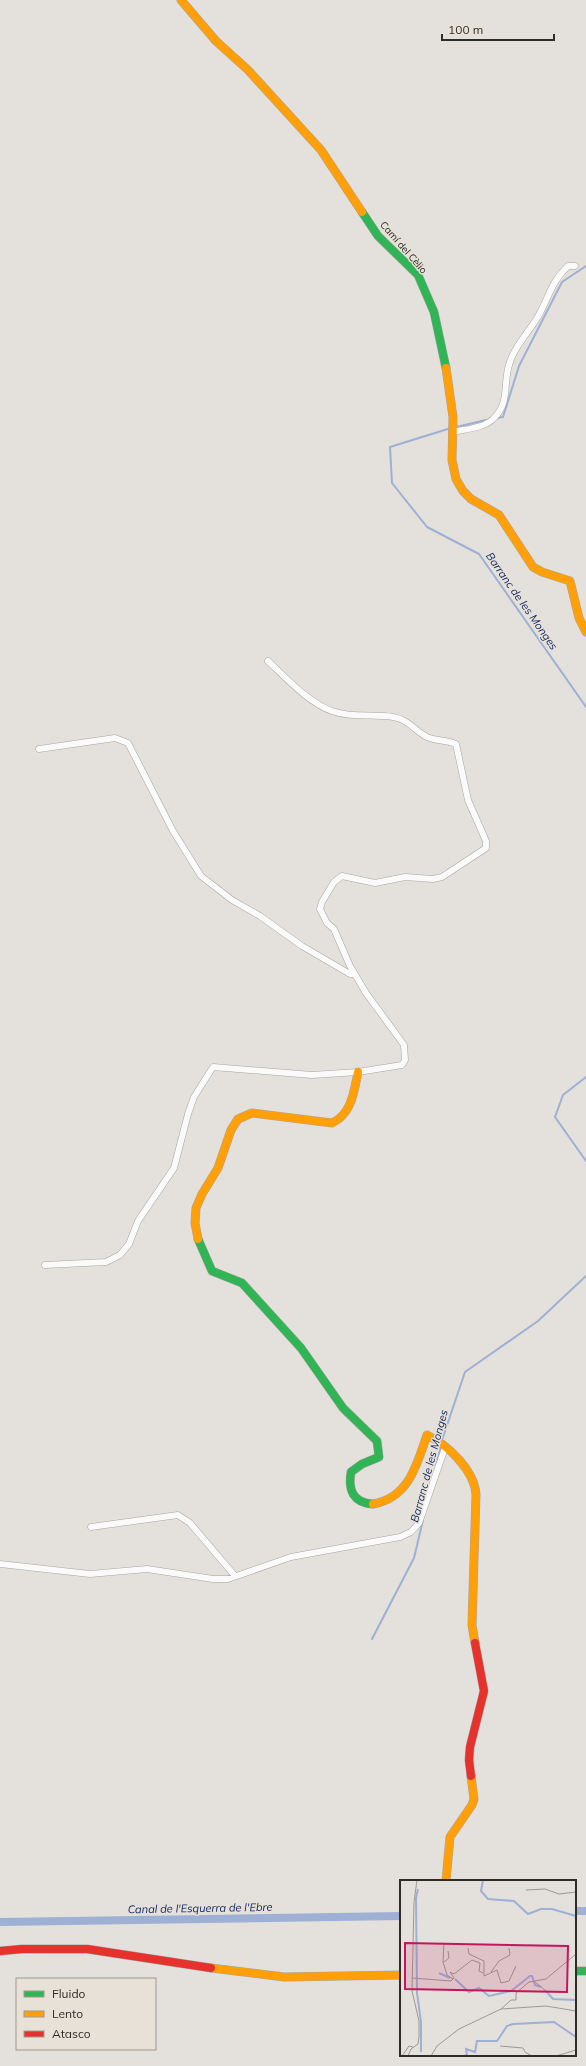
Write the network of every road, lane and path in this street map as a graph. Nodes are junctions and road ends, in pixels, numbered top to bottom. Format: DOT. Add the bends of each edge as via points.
graph roads {
  1 [pos="181,0"];
  2 [pos="575,266"];
  3 [pos="453,432"];
  4 [pos="586,632"];
  5 [pos="268,661"];
  6 [pos="39,749"];
  7 [pos="354,974"];
  8 [pos="358,1072"];
  9 [pos="45,1265"];
  10 [pos="445,1448"];
  11 [pos="91,1527"];
  12 [pos="0,1564"];
  13 [pos="235,1576"];
  14 [pos="446,1880"];
  15 [pos="0,1951"];
  16 [pos="400,1975"];
  1 -- 3 [label="street, Camí del Cèlio" via="216,41 248,70 321,150 378,236 418,275 434,312 445,360"];
  2 -- 3 [label="street" via="568,266 558,275 540,313 515,352 509,364 504,405 493,420"];
  3 -- 4 [label="street, Camí del Cèlio" via="452,460 456,479 463,491 471,499 499,515 538,571 570,582 579,618"];
  5 -- 7 [label="street" via="296,689 331,711 394,717 408,723 427,737 456,744 468,800 486,841 486,848 442,877 405,877 375,883 348,876 337,878 320,909 327,923 334,929"];
  6 -- 7 [label="street" via="115,738 125,740 173,831 201,876 232,900 260,916 302,946"];
  7 -- 8 [label="street" via="404,1045 405,1053 402,1065"];
  8 -- 9 [label="street" via="312,1075 213,1067 194,1097 174,1168 138,1221 129,1244 120,1255 106,1262"];
  8 -- 10 [label="street" via="348,1107 338,1122 252,1113 241,1116 236,1121 231,1128 220,1162 199,1197 195,1217 196,1234 212,1271 242,1283 301,1348 343,1408 377,1441 379,1457 351,1472 349,1486 356,1499 369,1505 376,1504 398,1493 412,1476 426,1436 434,1438"];
  10 -- 13 [label="street" via="419,1523 411,1532 291,1557"];
  10 -- 14 [label="street" via="471,1478 476,1491 472,1626 484,1691 470,1747 469,1760 474,1798 450,1838"];
  11 -- 13 [label="street" via="178,1515 190,1523"];
  12 -- 13 [label="street" via="90,1574 147,1569 213,1579 228,1579"];
  15 -- 16 [label="street" via="87,1949 248,1974 284,1977"];
}
